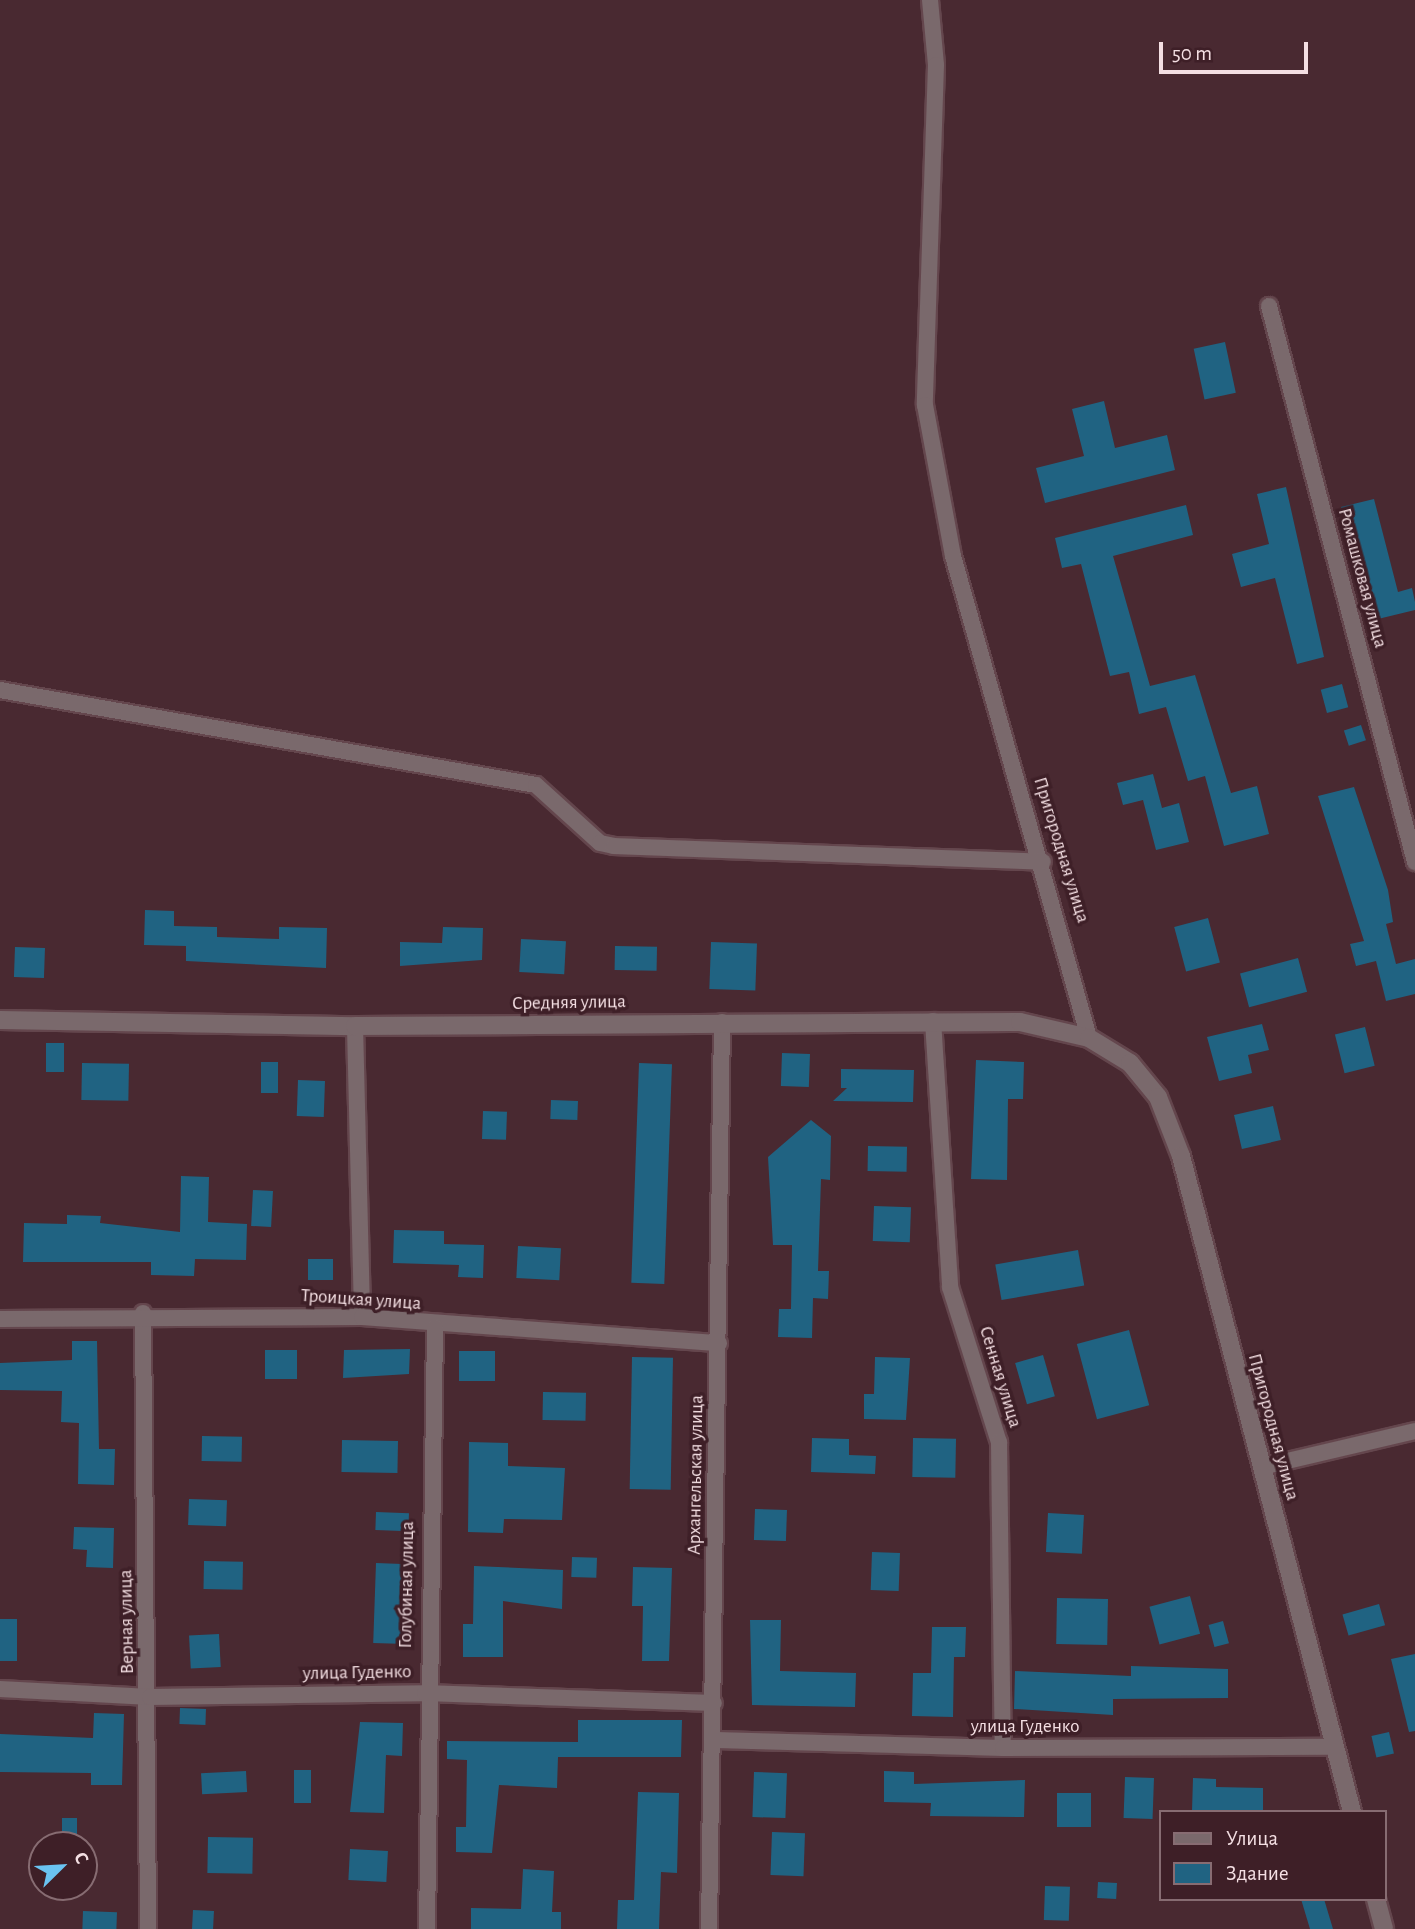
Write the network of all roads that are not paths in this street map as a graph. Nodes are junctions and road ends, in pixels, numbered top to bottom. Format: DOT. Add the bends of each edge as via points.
graph roads {
  1 [pos="930,0"];
  2 [pos="1269,306"];
  3 [pos="0,690"];
  4 [pos="1043,862"];
  5 [pos="1415,862"];
  6 [pos="0,1020"];
  7 [pos="933,1021"];
  8 [pos="722,1022"];
  9 [pos="355,1026"];
  10 [pos="1089,1038"];
  11 [pos="1130,1063"];
  12 [pos="143,1314"];
  13 [pos="362,1318"];
  14 [pos="0,1319"];
  15 [pos="435,1327"];
  16 [pos="719,1343"];
  17 [pos="1415,1431"];
  18 [pos="1262,1467"];
  19 [pos="0,1689"];
  20 [pos="425,1693"];
  21 [pos="150,1697"];
  22 [pos="714,1703"];
  23 [pos="716,1740"];
  24 [pos="1334,1747"];
  25 [pos="1003,1748"];
  26 [pos="1351,1810"];
  27 [pos="1377,1901"];
  28 [pos="148,1929"];
  29 [pos="427,1929"];
  30 [pos="709,1929"];
  31 [pos="1384,1929"];
  1 -- 4 [label="street, Пригородная улица" via="936,65 925,405 953,556"];
  2 -- 5 [label="street, Ромашковая улица"];
  3 -- 4 [label="street" via="536,785 600,843 614,846"];
  4 -- 10 [label="street, Пригородная улица"];
  6 -- 9 [label="street, Средняя улица"];
  7 -- 8 [label="street, Средняя улица"];
  7 -- 10 [label="street, Средняя улица" via="1020,1022"];
  7 -- 25 [label="street, Сенная улица" via="950,1287 999,1442"];
  8 -- 9 [label="street, Средняя улица"];
  8 -- 16 [label="street, Архангельская улица"];
  9 -- 13 [label="street"];
  10 -- 11 [label="street, Средняя улица"];
  11 -- 18 [label="street, Пригородная улица" via="1158,1097 1181,1156"];
  12 -- 13 [label="street, Троицкая улица"];
  12 -- 14 [label="street, Троицкая улица"];
  12 -- 21 [label="street, Верная улица"];
  13 -- 15 [label="street, Троицкая улица"];
  15 -- 16 [label="street, Троицкая улица"];
  15 -- 20 [label="street, Голубиная улица"];
  16 -- 22 [label="street, Архангельская улица"];
  17 -- 18 [label="street"];
  18 -- 24 [label="street, Пригородная улица"];
  19 -- 21 [label="street, улица Гуденко"];
  20 -- 21 [label="street, улица Гуденко"];
  20 -- 22 [label="street, улица Гуденко"];
  20 -- 29 [label="street, Голубиная улица"];
  21 -- 28 [label="street, Верная улица"];
  22 -- 23 [label="street, Архангельская улица"];
  23 -- 25 [label="street, улица Гуденко"];
  23 -- 30 [label="street, Архангельская улица"];
  24 -- 25 [label="street, улица Гуденко"];
  24 -- 26 [label="street, Пригородная улица"];
  27 -- 31 [label="street"];
}
